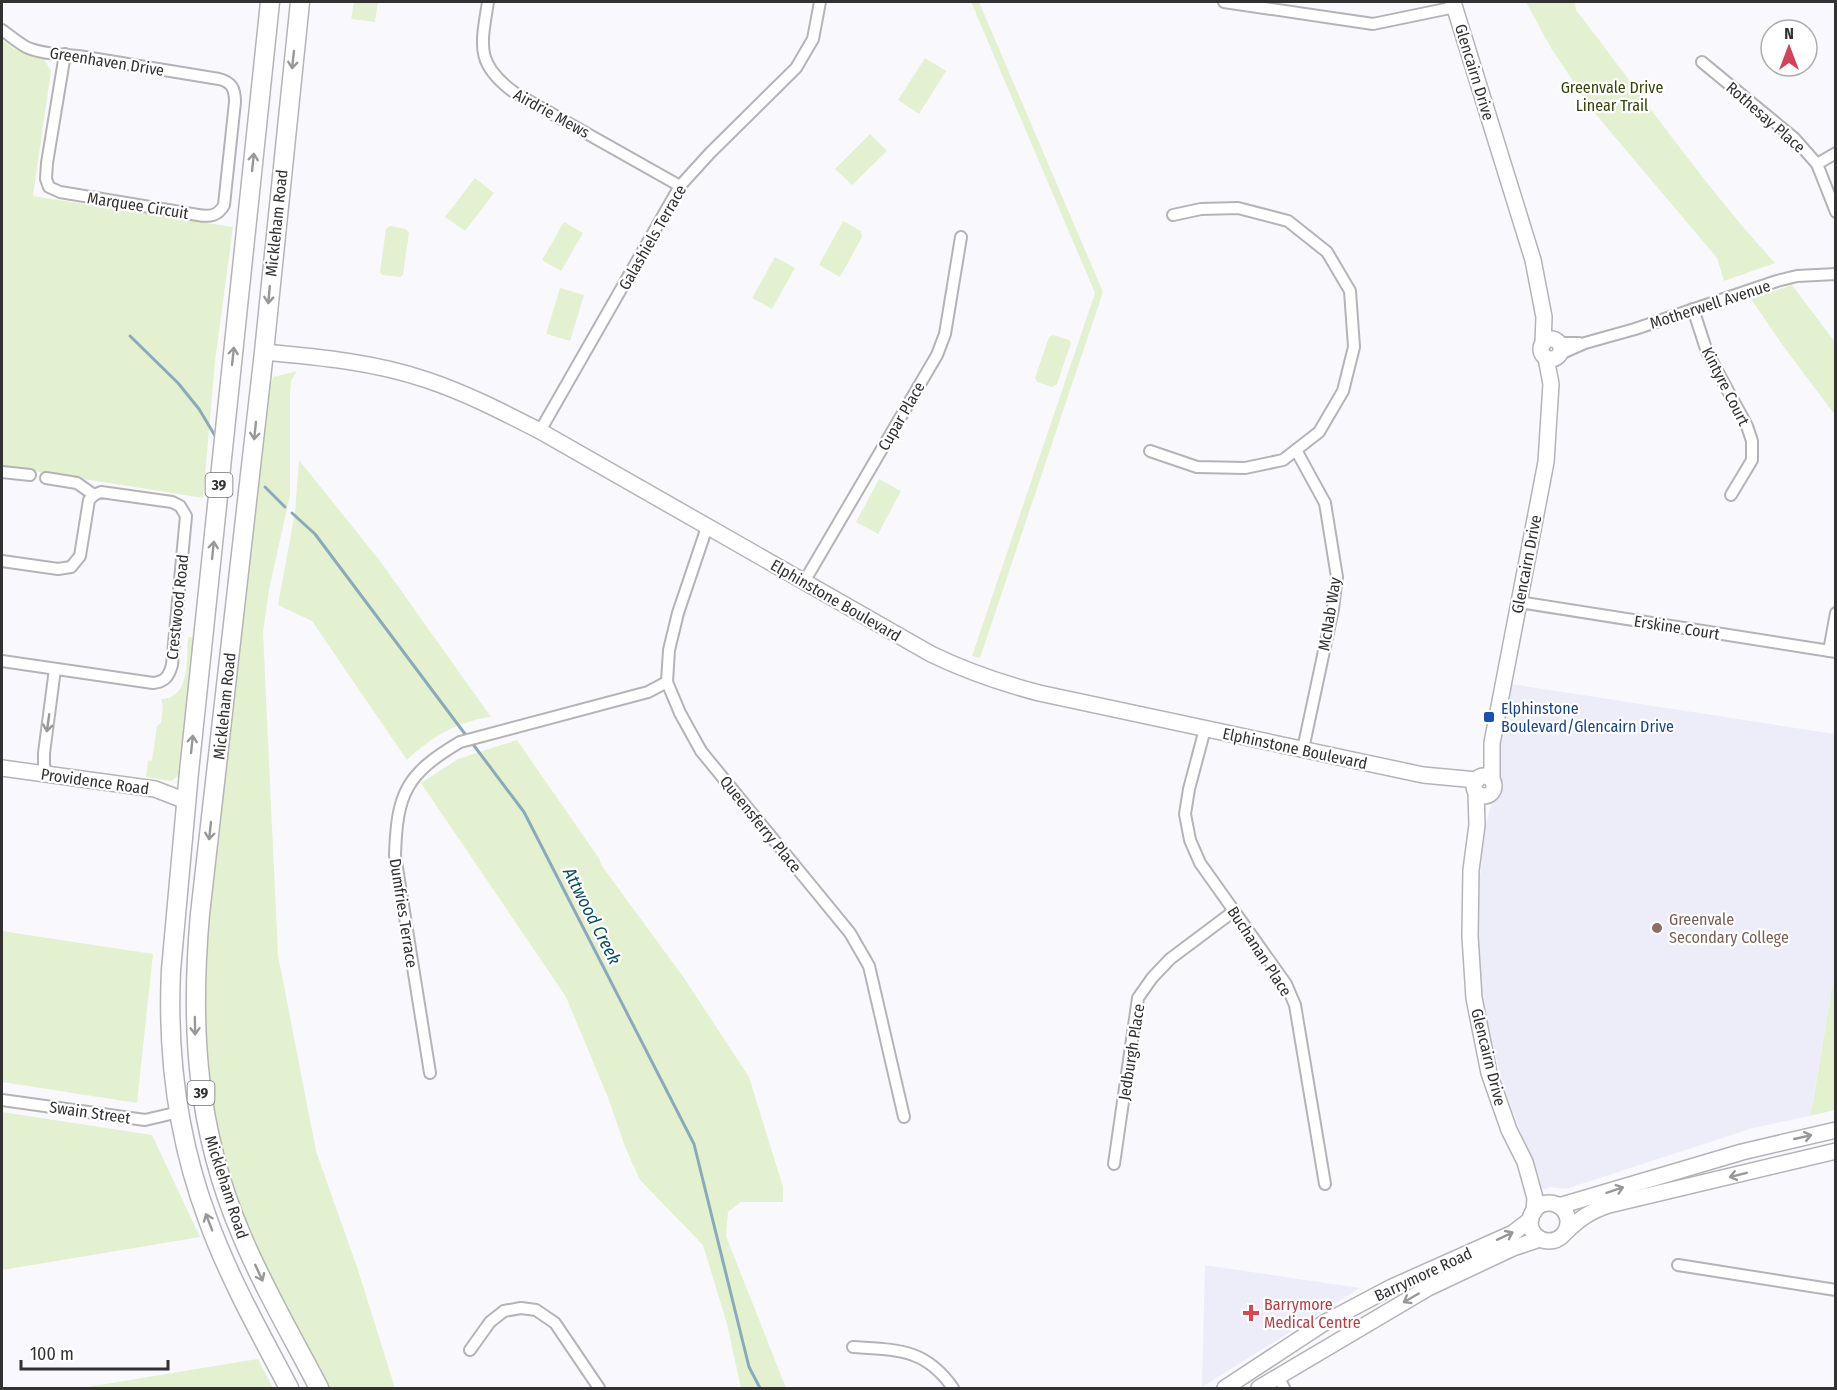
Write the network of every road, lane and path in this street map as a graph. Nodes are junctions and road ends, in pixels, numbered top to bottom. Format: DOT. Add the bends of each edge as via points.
graph roads {
  1 [pos="270,2"];
  2 [pos="300,2"];
  3 [pos="488,2"];
  4 [pos="820,2"];
  5 [pos="1224,2"];
  6 [pos="1454,4"];
  7 [pos="2,30"];
  8 [pos="65,54"];
  9 [pos="1702,62"];
  10 [pos="219,79"];
  11 [pos="1836,153"];
  12 [pos="1817,164"];
  13 [pos="680,186"];
  14 [pos="1836,212"];
  15 [pos="1173,214"];
  16 [pos="275,232"];
  17 [pos="961,237"];
  18 [pos="1836,274"];
  19 [pos="241,280"];
  20 [pos="1693,309"];
  21 [pos="1554,349"];
  22 [pos="264,352"];
  23 [pos="540,431"];
  24 [pos="1296,450"];
  25 [pos="1150,451"];
  26 [pos="2,472"];
  27 [pos="30,475"];
  28 [pos="46,478"];
  29 [pos="94,495"];
  30 [pos="1731,495"];
  31 [pos="707,526"];
  32 [pos="2,561"];
  33 [pos="804,582"];
  34 [pos="1519,602"];
  35 [pos="1836,613"];
  36 [pos="1832,652"];
  37 [pos="2,661"];
  38 [pos="55,669"];
  39 [pos="667,682"];
  40 [pos="1205,729"];
  41 [pos="1303,749"];
  42 [pos="2,768"];
  43 [pos="189,772"];
  44 [pos="216,773"];
  45 [pos="49,776"];
  46 [pos="1481,786"];
  47 [pos="155,789"];
  48 [pos="178,798"];
  49 [pos="1234,911"];
  50 [pos="430,1073"];
  51 [pos="2,1100"];
  52 [pos="179,1112"];
  53 [pos="903,1117"];
  54 [pos="1836,1130"];
  55 [pos="1836,1151"];
  56 [pos="1114,1164"];
  57 [pos="1529,1178"];
  58 [pos="1325,1184"];
  59 [pos="1555,1205"];
  60 [pos="1532,1215"];
  61 [pos="1566,1232"];
  62 [pos="1540,1239"];
  63 [pos="1678,1265"];
  64 [pos="1836,1290"];
  65 [pos="853,1347"];
  66 [pos="470,1350"];
  67 [pos="1268,1360"];
  68 [pos="1281,1382"];
  69 [pos="289,1389"];
  70 [pos="319,1389"];
  71 [pos="599,1389"];
  72 [pos="953,1389"];
  73 [pos="1226,1389"];
  74 [pos="1259,1389"];
  19 -- 1 [label="main road, Mickleham Road / 39, one-way"];
  2 -- 16 [label="main road, Mickleham Road / 39, one-way"];
  3 -- 13 [label="street, Airdrie Mews" via="482,52 502,84"];
  4 -- 13 [label="street, Galashiels Terrace" via="813,39 796,68"];
  5 -- 6 [label="street" via="1373,24"];
  6 -- 21 [label="street, Glencairn Drive" via="1533,260"];
  7 -- 8 [label="street, Greenhaven Drive" via="28,48"];
  8 -- 10 [label="street, Greenhaven Drive"];
  8 -- 10 [label="street, Marquee Circuit" via="46,163 49,187 198,215 215,215 224,205 235,95 230,84"];
  9 -- 12 [label="street, Rothesay Place" via="1794,138"];
  11 -- 12 [label="street"];
  12 -- 14 [label="street, Rothesay Place"];
  13 -- 23 [label="street, Galashiels Terrace"];
  15 -- 24 [label="street" via="1238,207 1288,221 1327,252 1350,291 1354,347 1343,391 1319,432"];
  16 -- 19 [label="main road" via="273,225 268,224 253,232"];
  16 -- 22 [label="main road, Mickleham Road / 39, one-way"];
  17 -- 33 [label="street, Cupar Place" via="945,334 937,355"];
  18 -- 20 [label="street, Motherwell Avenue" via="1797,276"];
  43 -- 19 [label="main road, Mickleham Road / 39, one-way"];
  20 -- 21 [label="street, Motherwell Avenue"];
  20 -- 30 [label="street, Kintyre Court" via="1707,352 1748,426 1752,441 1752,460"];
  21 -- 34 [label="street, Glencairn Drive" via="1546,462"];
  22 -- 23 [label="street, Elphinstone Boulevard" via="335,358 394,370 482,401"];
  22 -- 44 [label="main road, Mickleham Road / 39, one-way"];
  23 -- 31 [label="street, Elphinstone Boulevard"];
  24 -- 25 [label="street" via="1282,460 1245,468 1197,466"];
  24 -- 41 [label="street, McNab Way" via="1324,503 1337,576"];
  26 -- 27 [label="street"];
  28 -- 29 [label="street" via="77,483"];
  29 -- 32 [label="street" via="87,506 80,556 75,565 58,569"];
  29 -- 38 [label="street, Crestwood Road" via="110,492 172,502 185,512 172,665 163,680 153,683"];
  31 -- 33 [label="street, Elphinstone Boulevard"];
  31 -- 39 [label="street, Queensferry Place" via="669,650"];
  33 -- 40 [label="street, Elphinstone Boulevard" via="931,654 996,682"];
  34 -- 36 [label="street, Erskine Court"];
  34 -- 46 [label="street, Glencairn Drive"];
  35 -- 36 [label="street"];
  37 -- 38 [label="street, Crestwood Road"];
  38 -- 45 [label="street, one-way" via="44,753"];
  39 -- 50 [label="street, Dumfries Terrace" via="648,692 460,742 417,773 403,796 394,855"];
  39 -- 53 [label="street, Queensferry Place" via="701,751 850,933 869,966"];
  40 -- 41 [label="street, Elphinstone Boulevard"];
  40 -- 49 [label="street, Buchanan Place" via="1185,814 1200,863"];
  41 -- 46 [label="street, Elphinstone Boulevard"];
  42 -- 45 [label="street, Providence Road"];
  43 -- 47 [label="street" via="173,787"];
  43 -- 48 [label="main road, Mickleham Road / 39"];
  44 -- 48 [label="main road" via="199,800"];
  44 -- 70 [label="main road, Mickleham Road / 39, one-way" via="195,982 195,1038 203,1108 222,1181 242,1236"];
  45 -- 47 [label="street, Providence Road"];
  46 -- 57 [label="street, Glencairn Drive" via="1471,870 1474,998 1489,1073"];
  47 -- 48 [label="street, Providence Road"];
  48 -- 52 [label="main road, Mickleham Road / 39" via="170,1034"];
  49 -- 56 [label="street, Jedburgh Place" via="1170,959 1138,998"];
  49 -- 58 [label="street, Buchanan Place" via="1286,984 1294,1005"];
  51 -- 52 [label="street, Swain Street" via="145,1120"];
  69 -- 52 [label="main road, Mickleham Road / 39, one-way" via="208,1221"];
  59 -- 54 [label="street, one-way"];
  55 -- 61 [label="street, one-way" via="1609,1205 1580,1217"];
  57 -- 59 [label="street, Glencairn Drive" via="1541,1196"];
  57 -- 60 [label="street, Glencairn Drive" via="1535,1198"];
  59 -- 60 [label="street" via="1539,1207"];
  59 -- 61 [label="street" via="1567,1215"];
  60 -- 62 [label="street" via="1532,1230"];
  67 -- 60 [label="street, Barrymore Road, one-way" via="1324,1323 1392,1287 1513,1233"];
  61 -- 62 [label="street" via="1554,1241"];
  62 -- 68 [label="street, Barrymore Road, one-way" via="1428,1288"];
  63 -- 64 [label="street"];
  65 -- 72 [label="street" via="902,1350 925,1360 943,1374"];
  66 -- 71 [label="street" via="490,1322 504,1311 537,1310 555,1323"];
  67 -- 68 [label="street"];
  67 -- 73 [label="street, Barrymore Road"];
  68 -- 74 [label="street, Barrymore Road"];
}
